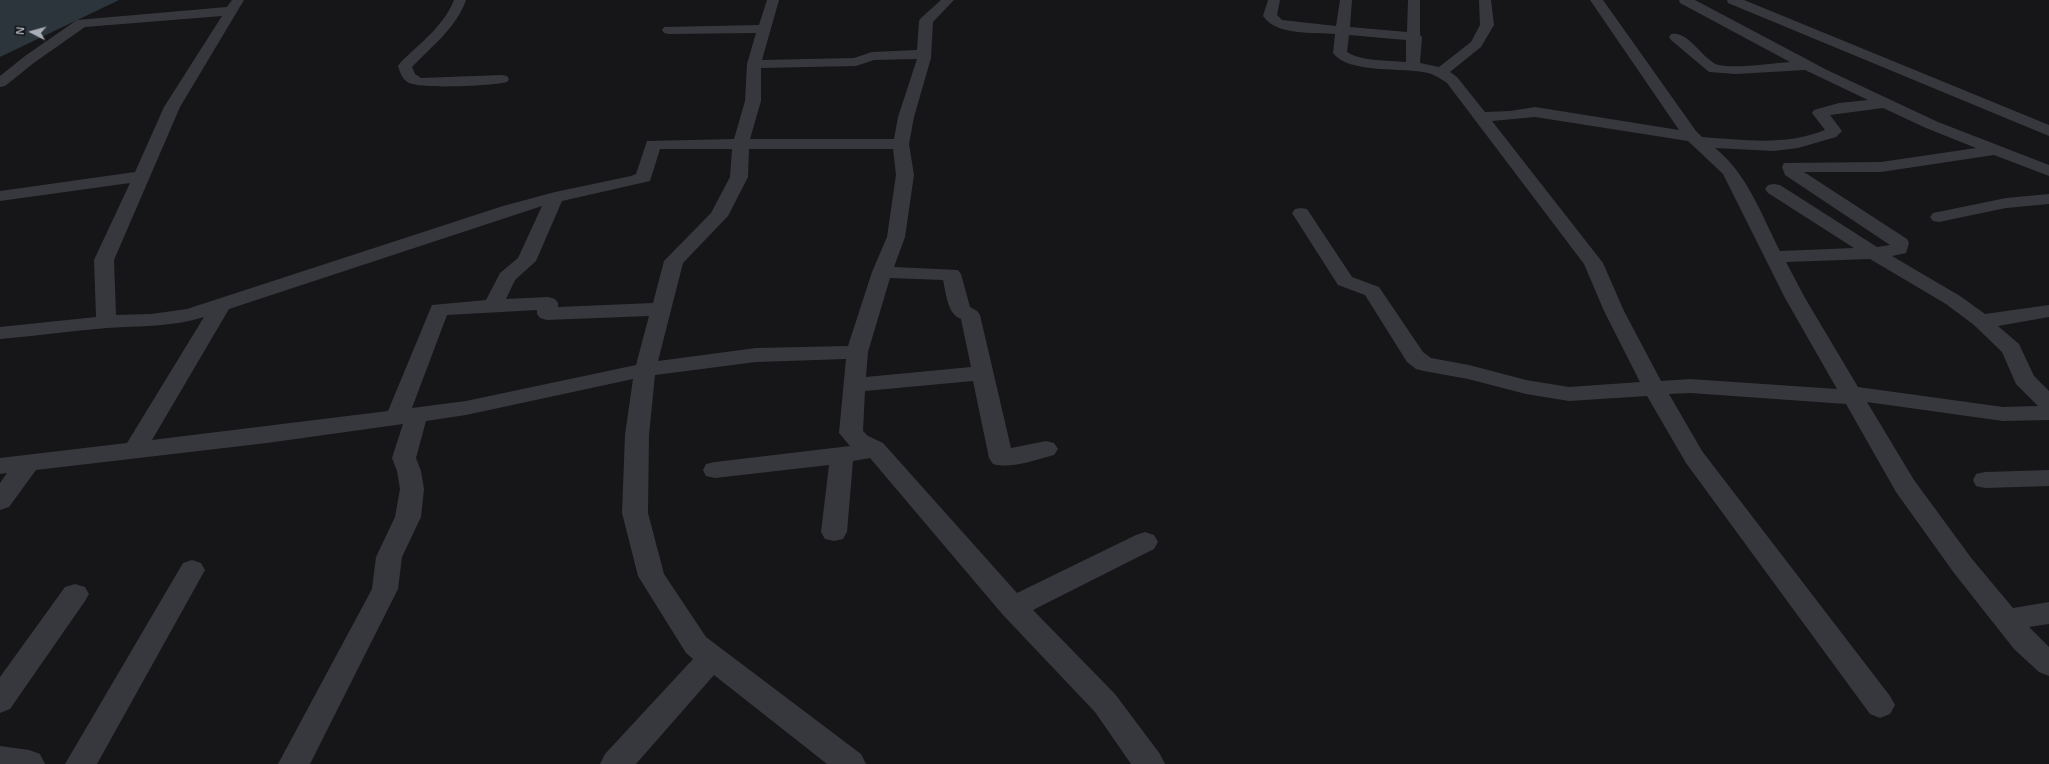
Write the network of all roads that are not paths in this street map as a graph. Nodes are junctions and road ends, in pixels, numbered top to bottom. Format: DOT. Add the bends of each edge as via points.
graph roads {
  1 [pos="460,0"];
  2 [pos="773,0"];
  3 [pos="948,0"];
  4 [pos="1274,0"];
  5 [pos="1346,0"];
  6 [pos="1414,0"];
  7 [pos="1485,0"];
  8 [pos="1596,0"];
  9 [pos="1685,0"];
  10 [pos="1733,0"];
  11 [pos="234,5"];
  12 [pos="764,28"];
  13 [pos="669,30"];
  14 [pos="1342,31"];
  15 [pos="1415,36"];
  16 [pos="1676,37"];
  17 [pos="924,54"];
  18 [pos="754,64"];
  19 [pos="1413,66"];
  20 [pos="1808,66"];
  21 [pos="1442,72"];
  22 [pos="502,78"];
  23 [pos="0,83"];
  24 [pos="1885,103"];
  25 [pos="1479,117"];
  26 [pos="2049,131"];
  27 [pos="1695,140"];
  28 [pos="741,144"];
  29 [pos="901,144"];
  30 [pos="1995,150"];
  31 [pos="2049,171"];
  32 [pos="141,176"];
  33 [pos="1774,189"];
  34 [pos="0,196"];
  35 [pos="554,197"];
  36 [pos="2049,199"];
  37 [pos="1301,212"];
  38 [pos="1939,217"];
  39 [pos="1874,253"];
  40 [pos="1774,257"];
  41 [pos="882,272"];
  42 [pos="221,305"];
  43 [pos="493,306"];
  44 [pos="661,309"];
  45 [pos="2049,311"];
  46 [pos="1982,321"];
  47 [pos="106,322"];
  48 [pos="0,333"];
  49 [pos="857,352"];
  50 [pos="645,370"];
  51 [pos="982,373"];
  52 [pos="854,384"];
  53 [pos="1654,389"];
  54 [pos="1852,395"];
  55 [pos="2049,404"];
  56 [pos="2049,413"];
  57 [pos="407,416"];
  58 [pos="875,449"];
  59 [pos="1046,449"];
  60 [pos="135,450"];
  61 [pos="842,455"];
  62 [pos="28,462"];
  63 [pos="0,466"];
  64 [pos="714,470"];
  65 [pos="2049,478"];
  66 [pos="1985,480"];
  67 [pos="0,501"];
  68 [pos="834,532"];
  69 [pos="1145,542"];
  70 [pos="192,570"];
  71 [pos="75,594"];
  72 [pos="1013,607"];
  73 [pos="2049,613"];
  74 [pos="2007,620"];
  75 [pos="712,657"];
  76 [pos="2049,664"];
  77 [pos="0,700"];
  78 [pos="1880,705"];
  79 [pos="0,760"];
  80 [pos="29,764"];
  81 [pos="81,764"];
  82 [pos="294,764"];
  83 [pos="616,764"];
  84 [pos="850,764"];
  85 [pos="1149,764"];
  1 -- 22 [label="street" via="457,12 443,30 405,66 408,76 421,82"];
  2 -- 12 [label="street"];
  3 -- 17 [label="street" via="926,21"];
  4 -- 14 [label="street" via="1270,16 1277,23"];
  5 -- 14 [label="street"];
  6 -- 15 [label="street"];
  7 -- 21 [label="street" via="1487,25 1476,44"];
  8 -- 27 [label="street"];
  9 -- 20 [label="street"];
  10 -- 26 [label="street"];
  11 -- 23 [label="street" via="171,17 82,23"];
  11 -- 32 [label="street" via="172,107"];
  12 -- 13 [label="street"];
  12 -- 18 [label="street"];
  14 -- 15 [label="street"];
  14 -- 19 [label="street" via="1340,53 1344,56 1354,60"];
  15 -- 19 [label="street"];
  16 -- 20 [label="street" via="1714,69"];
  17 -- 18 [label="street" via="872,56 856,62"];
  17 -- 29 [label="street"];
  18 -- 28 [label="street" via="753,101"];
  19 -- 21 [label="street"];
  20 -- 24 [label="street"];
  21 -- 25 [label="street" via="1452,80"];
  24 -- 27 [label="street" via="1839,108 1820,113 1834,131 1798,143 1774,146"];
  24 -- 30 [label="street"];
  25 -- 27 [label="street" via="1535,112"];
  25 -- 53 [label="street" via="1594,263 1614,311"];
  27 -- 40 [label="street" via="1722,160 1731,173"];
  28 -- 29 [label="street"];
  28 -- 35 [label="street" via="653,144 644,177"];
  28 -- 44 [label="street" via="739,177 719,216 674,262"];
  29 -- 41 [label="street" via="905,176 896,237"];
  30 -- 31 [label="street"];
  30 -- 39 [label="street" via="1881,167 1790,167 1791,171 1900,243 1899,249"];
  32 -- 34 [label="street"];
  32 -- 47 [label="street" via="104,260"];
  33 -- 39 [label="street"];
  35 -- 42 [label="street"];
  35 -- 43 [label="street" via="526,261 508,277"];
  36 -- 38 [label="street" via="2006,203"];
  37 -- 53 [label="street" via="1345,281 1372,291 1415,357 1424,364 1568,394"];
  39 -- 40 [label="street"];
  39 -- 46 [label="street" via="1953,300"];
  40 -- 54 [label="street"];
  41 -- 49 [label="street"];
  41 -- 51 [label="street" via="951,274 960,309 970,315"];
  42 -- 47 [label="street" via="190,315"];
  42 -- 60 [label="street"];
  43 -- 44 [label="street" via="548,303 547,314"];
  43 -- 57 [label="street" via="440,309"];
  44 -- 50 [label="street"];
  45 -- 46 [label="street"];
  46 -- 55 [label="street" via="2011,348 2024,379"];
  47 -- 48 [label="street"];
  49 -- 50 [label="street" via="756,354"];
  49 -- 52 [label="street"];
  50 -- 57 [label="street" via="466,408"];
  50 -- 75 [label="street" via="637,434 635,513 651,576 696,645"];
  51 -- 52 [label="street"];
  51 -- 59 [label="street" via="1001,458"];
  52 -- 58 [label="street" via="851,433 860,442"];
  53 -- 54 [label="street" via="1690,386"];
  53 -- 78 [label="street" via="1694,457"];
  54 -- 56 [label="street" via="2003,414"];
  54 -- 74 [label="street" via="1905,486 1963,566"];
  57 -- 60 [label="street"];
  57 -- 82 [label="street" via="404,458 412,489 408,517 389,557 385,589"];
  58 -- 61 [label="street"];
  58 -- 72 [label="street"];
  60 -- 62 [label="street"];
  61 -- 64 [label="street"];
  61 -- 68 [label="street"];
  62 -- 63 [label="street"];
  62 -- 67 [label="street"];
  65 -- 66 [label="street"];
  69 -- 72 [label="street"];
  70 -- 81 [label="street"];
  71 -- 77 [label="street"];
  72 -- 85 [label="street" via="1104,703"];
  73 -- 74 [label="street"];
  74 -- 76 [label="street"];
  75 -- 83 [label="street"];
  75 -- 84 [label="street"];
  79 -- 80 [label="street"];
}
